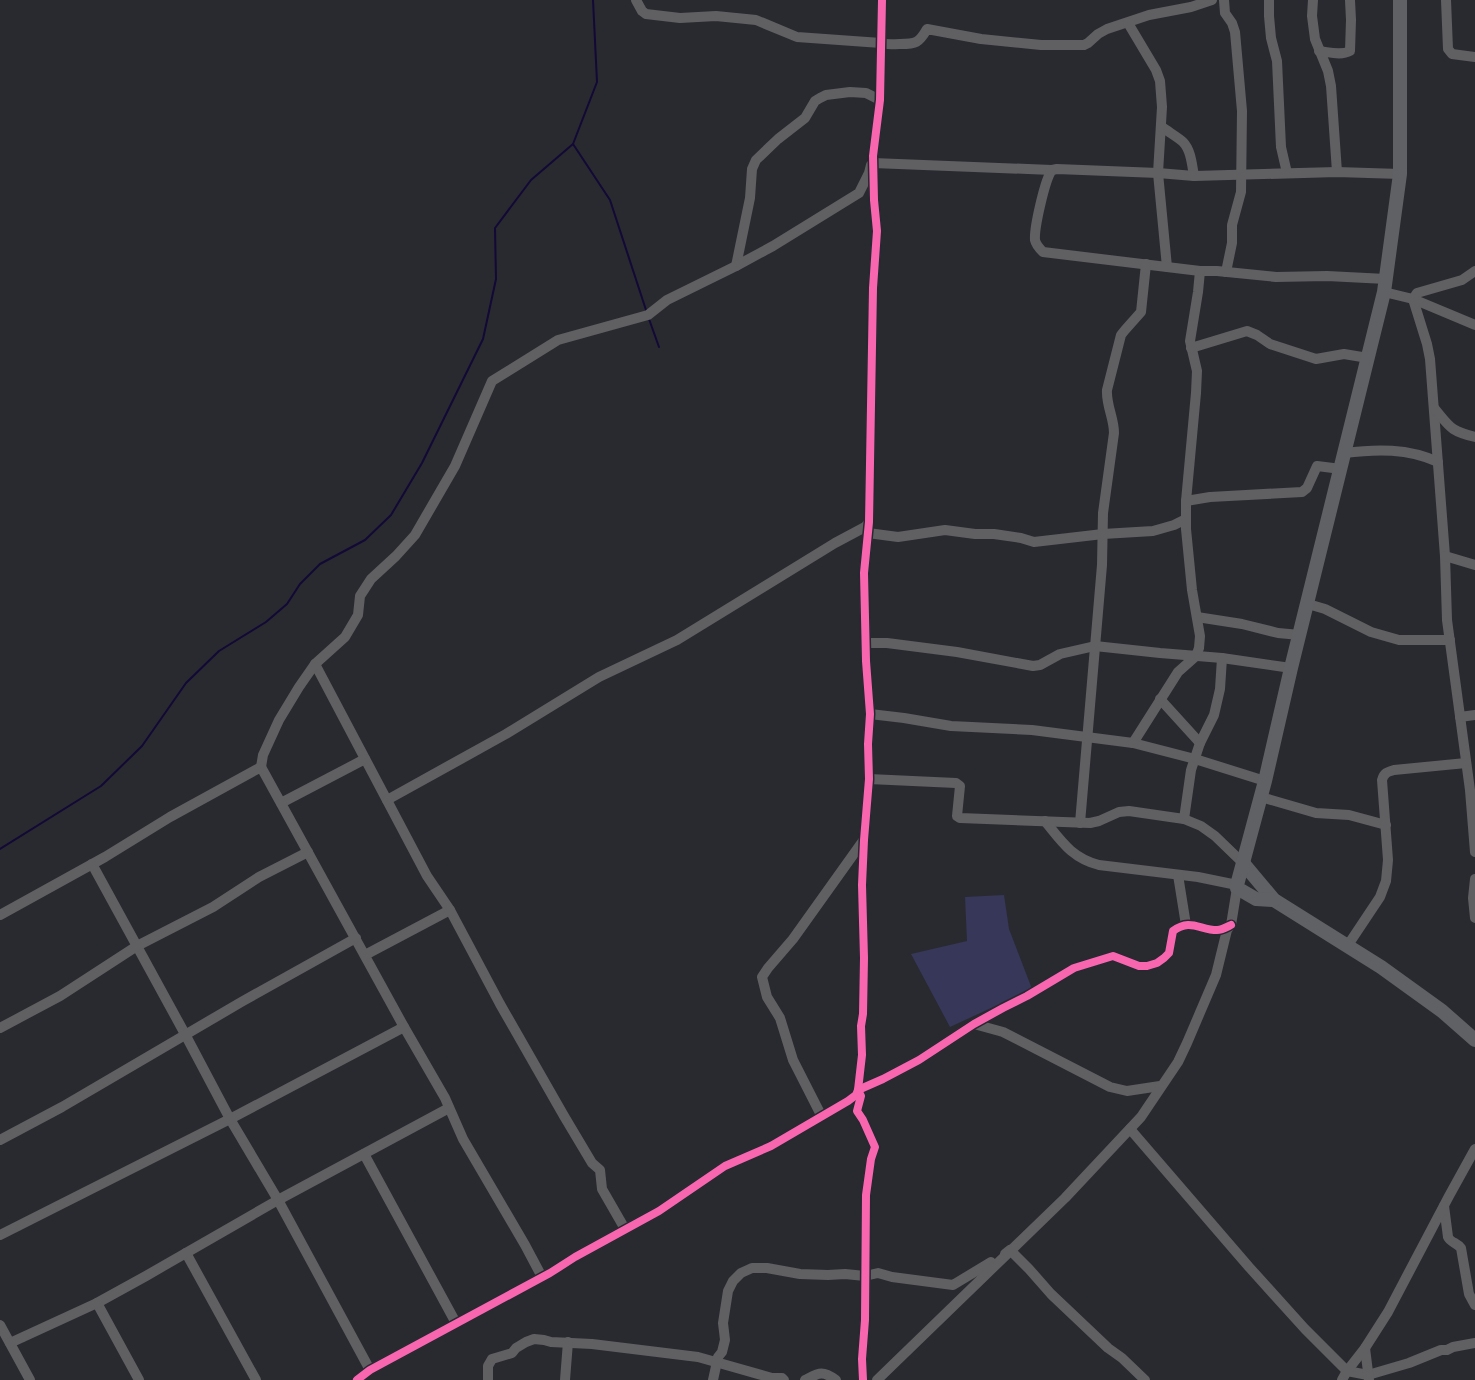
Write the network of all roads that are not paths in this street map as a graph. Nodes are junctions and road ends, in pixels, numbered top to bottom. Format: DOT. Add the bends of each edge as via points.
graph roads {
  1 [pos="636,0"];
  2 [pos="882,0"];
  3 [pos="1212,0"];
  4 [pos="1224,0"];
  5 [pos="1269,0"];
  6 [pos="1312,0"];
  7 [pos="1350,0"];
  8 [pos="1400,0"];
  9 [pos="1446,0"];
  10 [pos="1128,23"];
  11 [pos="881,43"];
  12 [pos="1319,51"];
  13 [pos="1475,57"];
  14 [pos="880,100"];
  15 [pos="1162,127"];
  16 [pos="873,160"];
  17 [pos="1052,170"];
  18 [pos="1337,172"];
  19 [pos="1158,173"];
  20 [pos="1287,173"];
  21 [pos="1401,174"];
  22 [pos="1241,175"];
  23 [pos="1194,176"];
  24 [pos="1146,264"];
  25 [pos="736,266"];
  26 [pos="1167,267"];
  27 [pos="1200,271"];
  28 [pos="1226,272"];
  29 [pos="1473,274"];
  30 [pos="1385,285"];
  31 [pos="1413,299"];
  32 [pos="1475,325"];
  33 [pos="1191,348"];
  34 [pos="1368,358"];
  35 [pos="1434,408"];
  36 [pos="1475,436"];
  37 [pos="1344,453"];
  38 [pos="1438,462"];
  39 [pos="1341,469"];
  40 [pos="1186,501"];
  41 [pos="1186,519"];
  42 [pos="869,527"];
  43 [pos="1103,534"];
  44 [pos="1445,556"];
  45 [pos="1475,565"];
  46 [pos="1308,604"];
  47 [pos="1197,617"];
  48 [pos="1300,635"];
  49 [pos="1450,640"];
  50 [pos="867,643"];
  51 [pos="1095,646"];
  52 [pos="1196,656"];
  53 [pos="1222,658"];
  54 [pos="315,664"];
  55 [pos="1291,668"];
  56 [pos="1160,699"];
  57 [pos="870,714"];
  58 [pos="1475,715"];
  59 [pos="1460,717"];
  60 [pos="1087,738"];
  61 [pos="1133,743"];
  62 [pos="1200,743"];
  63 [pos="365,759"];
  64 [pos="1195,759"];
  65 [pos="1466,763"];
  66 [pos="261,767"];
  67 [pos="869,779"];
  68 [pos="1265,781"];
  69 [pos="1472,790"];
  70 [pos="1261,797"];
  71 [pos="387,800"];
  72 [pos="281,803"];
  73 [pos="1184,819"];
  74 [pos="1045,821"];
  75 [pos="1080,823"];
  76 [pos="1386,825"];
  77 [pos="864,840"];
  78 [pos="308,852"];
  79 [pos="1475,852"];
  80 [pos="1243,863"];
  81 [pos="92,864"];
  82 [pos="1178,875"];
  83 [pos="1475,879"];
  84 [pos="1237,887"];
  85 [pos="1274,900"];
  86 [pos="450,910"];
  87 [pos="0,915"];
  88 [pos="1475,918"];
  89 [pos="1186,925"];
  90 [pos="1232,925"];
  91 [pos="356,938"];
  92 [pos="1348,945"];
  93 [pos="136,946"];
  94 [pos="365,955"];
  95 [pos="974,1024"];
  96 [pos="404,1027"];
  97 [pos="0,1028"];
  98 [pos="185,1034"];
  99 [pos="1475,1040"];
  100 [pos="1160,1086"];
  101 [pos="858,1090"];
  102 [pos="449,1108"];
  103 [pos="821,1115"];
  104 [pos="230,1119"];
  105 [pos="1130,1129"];
  106 [pos="0,1140"];
  107 [pos="1475,1149"];
  108 [pos="364,1154"];
  109 [pos="278,1200"];
  110 [pos="1444,1205"];
  111 [pos="625,1230"];
  112 [pos="0,1235"];
  113 [pos="1010,1250"];
  114 [pos="186,1253"];
  115 [pos="865,1276"];
  116 [pos="542,1277"];
  117 [pos="97,1303"];
  118 [pos="1475,1305"];
  119 [pos="456,1323"];
  120 [pos="0,1325"];
  121 [pos="568,1342"];
  122 [pos="10,1343"];
  123 [pos="1475,1343"];
  124 [pos="1365,1348"];
  125 [pos="718,1362"];
  126 [pos="370,1370"];
  127 [pos="1344,1376"];
  128 [pos="1369,1378"];
  129 [pos="30,1380"];
  130 [pos="139,1380"];
  131 [pos="256,1380"];
  132 [pos="357,1380"];
  133 [pos="488,1380"];
  134 [pos="565,1380"];
  135 [pos="712,1380"];
  136 [pos="784,1380"];
  137 [pos="805,1380"];
  138 [pos="836,1380"];
  139 [pos="863,1380"];
  140 [pos="877,1380"];
  141 [pos="1145,1380"];
  1 -- 11 [label="street" via="646,14 756,20 798,37"];
  2 -- 11 [label="street"];
  3 -- 10 [label="street"];
  4 -- 22 [label="street" via="1238,61"];
  5 -- 20 [label="street" via="1281,147"];
  6 -- 12 [label="street"];
  7 -- 12 [label="street" via="1350,51"];
  8 -- 21 [label="main road"];
  9 -- 13 [label="street" via="1449,52"];
  10 -- 11 [label="street" via="1107,29 1084,45 1030,44 927,29 912,45"];
  10 -- 15 [label="street" via="1160,81"];
  11 -- 14 [label="street"];
  12 -- 18 [label="street" via="1331,86"];
  14 -- 16 [label="street"];
  14 -- 25 [label="street" via="866,93 850,92 819,98 805,117 756,160"];
  15 -- 19 [label="street"];
  15 -- 23 [label="street" via="1182,141"];
  16 -- 17 [label="street"];
  16 -- 25 [label="street" via="864,185 854,198"];
  16 -- 42 [label="street" via="877,231"];
  17 -- 19 [label="street"];
  17 -- 24 [label="street" via="1036,226 1037,246 1043,252"];
  18 -- 20 [label="street"];
  18 -- 21 [label="street"];
  19 -- 23 [label="street"];
  19 -- 26 [label="street"];
  20 -- 22 [label="street"];
  21 -- 30 [label="main road"];
  22 -- 23 [label="street"];
  22 -- 28 [label="street"];
  24 -- 26 [label="street"];
  24 -- 43 [label="street" via="1141,312 1121,335 1108,382 1114,433"];
  25 -- 54 [label="street" via="667,300 648,315 558,340 492,381 455,466 415,535 371,579 360,596 358,615 345,637"];
  26 -- 27 [label="street"];
  27 -- 28 [label="street"];
  27 -- 33 [label="street"];
  28 -- 30 [label="street" via="1276,277 1327,276"];
  29 -- 31 [label="street" via="1417,293"];
  30 -- 31 [label="street"];
  30 -- 34 [label="main road"];
  31 -- 32 [label="street"];
  31 -- 35 [label="street" via="1430,359"];
  33 -- 34 [label="street" via="1247,331 1270,344 1316,359 1344,354"];
  33 -- 40 [label="street" via="1197,371"];
  34 -- 37 [label="main road"];
  35 -- 36 [label="street" via="1451,429"];
  35 -- 38 [label="street"];
  37 -- 38 [label="street" via="1391,450"];
  37 -- 39 [label="main road"];
  38 -- 44 [label="street"];
  39 -- 40 [label="street" via="1317,466 1302,492"];
  39 -- 46 [label="main road"];
  40 -- 41 [label="street"];
  41 -- 43 [label="street" via="1153,531"];
  41 -- 47 [label="street"];
  42 -- 43 [label="street" via="898,537 945,530 1034,542"];
  42 -- 50 [label="street" via="864,573"];
  42 -- 71 [label="street" via="835,543 677,640 599,677"];
  43 -- 51 [label="street"];
  44 -- 45 [label="street"];
  44 -- 49 [label="street"];
  46 -- 48 [label="main road"];
  46 -- 49 [label="street" via="1399,640"];
  47 -- 48 [label="street"];
  47 -- 52 [label="street" via="1200,636"];
  48 -- 55 [label="main road"];
  49 -- 59 [label="street"];
  50 -- 51 [label="street" via="945,650 1033,666 1060,654"];
  50 -- 57 [label="street"];
  51 -- 52 [label="street"];
  51 -- 60 [label="street"];
  52 -- 53 [label="street"];
  52 -- 56 [label="street" via="1178,672"];
  53 -- 55 [label="street"];
  53 -- 62 [label="street" via="1214,715"];
  54 -- 63 [label="street"];
  54 -- 66 [label="street" via="279,720"];
  55 -- 68 [label="main road"];
  56 -- 61 [label="street"];
  56 -- 62 [label="street"];
  57 -- 60 [label="street" via="951,726 1032,730"];
  57 -- 67 [label="street"];
  58 -- 59 [label="street"];
  59 -- 65 [label="street"];
  60 -- 61 [label="street"];
  60 -- 75 [label="street"];
  61 -- 64 [label="street"];
  62 -- 64 [label="street"];
  63 -- 71 [label="street"];
  63 -- 72 [label="street"];
  64 -- 68 [label="street"];
  64 -- 73 [label="street"];
  65 -- 69 [label="street"];
  65 -- 76 [label="street" via="1383,774"];
  66 -- 72 [label="street"];
  66 -- 81 [label="street"];
  67 -- 74 [label="street" via="956,783 960,786 960,818"];
  67 -- 77 [label="street"];
  68 -- 70 [label="main road"];
  69 -- 79 [label="street"];
  70 -- 76 [label="street" via="1316,813 1349,815"];
  70 -- 80 [label="main road"];
  71 -- 86 [label="street" via="427,876"];
  72 -- 78 [label="street"];
  73 -- 75 [label="street" via="1129,811"];
  73 -- 80 [label="street" via="1215,836"];
  74 -- 75 [label="street"];
  74 -- 82 [label="street" via="1074,855 1087,862"];
  76 -- 92 [label="street" via="1386,881 1380,897"];
  77 -- 101 [label="street" via="863,1014"];
  77 -- 103 [label="street" via="762,978 793,1060"];
  78 -- 91 [label="street"];
  78 -- 93 [label="street"];
  80 -- 84 [label="main road"];
  80 -- 85 [label="main road"];
  81 -- 87 [label="street"];
  81 -- 93 [label="street"];
  82 -- 84 [label="street"];
  82 -- 89 [label="street"];
  83 -- 88 [label="street"];
  84 -- 85 [label="main road" via="1256,899"];
  84 -- 90 [label="street"];
  85 -- 92 [label="main road"];
  86 -- 94 [label="street"];
  86 -- 111 [label="street" via="564,1116 600,1170 602,1189"];
  89 -- 90 [label="street" via="1219,930"];
  89 -- 95 [label="street" via="1173,931 1169,953 1157,963 1139,966 1113,956 1074,968"];
  90 -- 100 [label="street" via="1197,1021 1178,1062"];
  91 -- 94 [label="street"];
  91 -- 98 [label="street"];
  92 -- 99 [label="main road" via="1442,1011"];
  93 -- 97 [label="street" via="60,996"];
  93 -- 98 [label="street"];
  94 -- 96 [label="street"];
  95 -- 100 [label="street" via="1003,1032 1110,1087 1127,1091"];
  95 -- 101 [label="street" via="926,1056"];
  96 -- 102 [label="street"];
  96 -- 104 [label="street"];
  98 -- 104 [label="street"];
  98 -- 106 [label="street"];
  100 -- 105 [label="street"];
  101 -- 103 [label="street" via="856,1095"];
  101 -- 115 [label="street" via="861,1096 857,1113 874,1147 866,1195"];
  102 -- 108 [label="street"];
  102 -- 116 [label="street"];
  103 -- 111 [label="street" via="771,1146 725,1166"];
  104 -- 109 [label="street"];
  104 -- 112 [label="street"];
  105 -- 113 [label="street"];
  105 -- 127 [label="street"];
  107 -- 110 [label="street"];
  108 -- 109 [label="street"];
  108 -- 119 [label="street"];
  109 -- 114 [label="street"];
  109 -- 126 [label="street"];
  110 -- 118 [label="street" via="1448,1237 1461,1248 1469,1294"];
  110 -- 124 [label="street"];
  111 -- 116 [label="street"];
  113 -- 115 [label="street" via="954,1285 878,1273"];
  113 -- 140 [label="street"];
  113 -- 141 [label="street" via="1051,1294"];
  114 -- 117 [label="street"];
  114 -- 131 [label="street"];
  115 -- 125 [label="street" via="800,1274 767,1268 741,1273 728,1291 723,1323 725,1340"];
  115 -- 139 [label="street"];
  116 -- 119 [label="street"];
  117 -- 122 [label="street"];
  117 -- 130 [label="street"];
  119 -- 126 [label="street"];
  120 -- 122 [label="street"];
  121 -- 125 [label="street"];
  121 -- 133 [label="street" via="526,1342 512,1353 492,1359"];
  121 -- 134 [label="street"];
  122 -- 129 [label="street"];
  123 -- 128 [label="street" via="1441,1350"];
  124 -- 127 [label="street"];
  124 -- 128 [label="street"];
  125 -- 135 [label="street"];
  125 -- 136 [label="street"];
  126 -- 132 [label="street"];
  127 -- 128 [label="street"];
  137 -- 138 [label="street" via="820,1373"];
}
